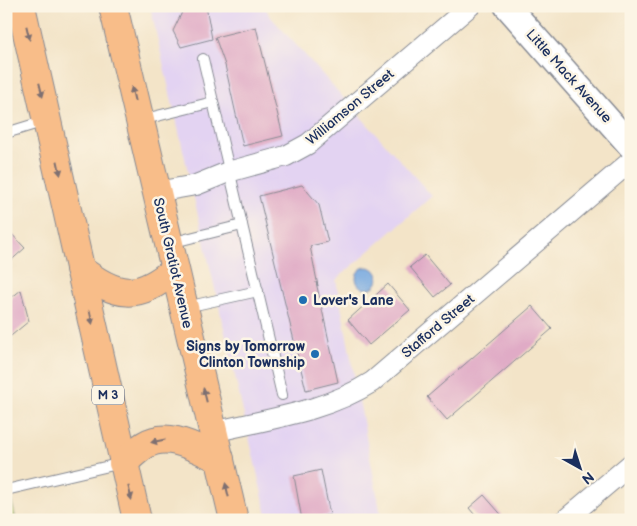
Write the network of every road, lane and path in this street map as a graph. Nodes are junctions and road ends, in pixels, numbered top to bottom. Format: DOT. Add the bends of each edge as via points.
graph roads {
  1 [pos="21,6"];
  2 [pos="470,6"];
  3 [pos="507,6"];
  4 [pos="117,8"];
  5 [pos="203,59"];
  6 [pos="212,102"];
  7 [pos="49,120"];
  8 [pos="140,120"];
  9 [pos="6,132"];
  10 [pos="631,146"];
  11 [pos="631,161"];
  12 [pos="228,172"];
  13 [pos="156,192"];
  14 [pos="242,226"];
  15 [pos="168,243"];
  16 [pos="80,269"];
  17 [pos="174,270"];
  18 [pos="258,292"];
  19 [pos="184,308"];
  20 [pos="282,395"];
  21 [pos="214,432"];
  22 [pos="220,459"];
  23 [pos="123,463"];
  24 [pos="631,464"];
  25 [pos="6,490"];
  26 [pos="137,520"];
  27 [pos="234,520"];
  28 [pos="565,520"];
  1 -- 7 [label="main road, M 3, one-way"];
  2 -- 12 [label="street, Williamson Street" via="308,144 286,156"];
  3 -- 10 [label="street, Little Mack Avenue"];
  8 -- 4 [label="main road, South Gratiot Avenue, one-way"];
  5 -- 6 [label="lane"];
  6 -- 8 [label="lane"];
  6 -- 12 [label="lane"];
  7 -- 9 [label="lane"];
  7 -- 16 [label="main road, M 3, one-way"];
  8 -- 13 [label="main road, South Gratiot Avenue"];
  11 -- 21 [label="street, Stafford Street" via="372,382 352,395 325,405"];
  12 -- 13 [label="street, Williamson Street" via="196,185"];
  12 -- 14 [label="lane"];
  13 -- 15 [label="main road, South Gratiot Avenue"];
  14 -- 15 [label="lane"];
  14 -- 18 [label="lane"];
  15 -- 17 [label="main road, South Gratiot Avenue"];
  16 -- 17 [label="main road" via="99,284 131,293 161,281"];
  16 -- 23 [label="main road, M 3, one-way"];
  17 -- 19 [label="main road, South Gratiot Avenue"];
  18 -- 19 [label="lane"];
  18 -- 20 [label="lane"];
  21 -- 19 [label="main road, South Gratiot Avenue, one-way"];
  21 -- 22 [label="main road, South Gratiot Avenue"];
  22 -- 23 [label="main road, one-way" via="172,439 158,439"];
  27 -- 22 [label="main road, South Gratiot Avenue, one-way"];
  23 -- 25 [label="lane"];
  23 -- 26 [label="main road, M 3, one-way"];
  24 -- 28 [label="street"];
}
